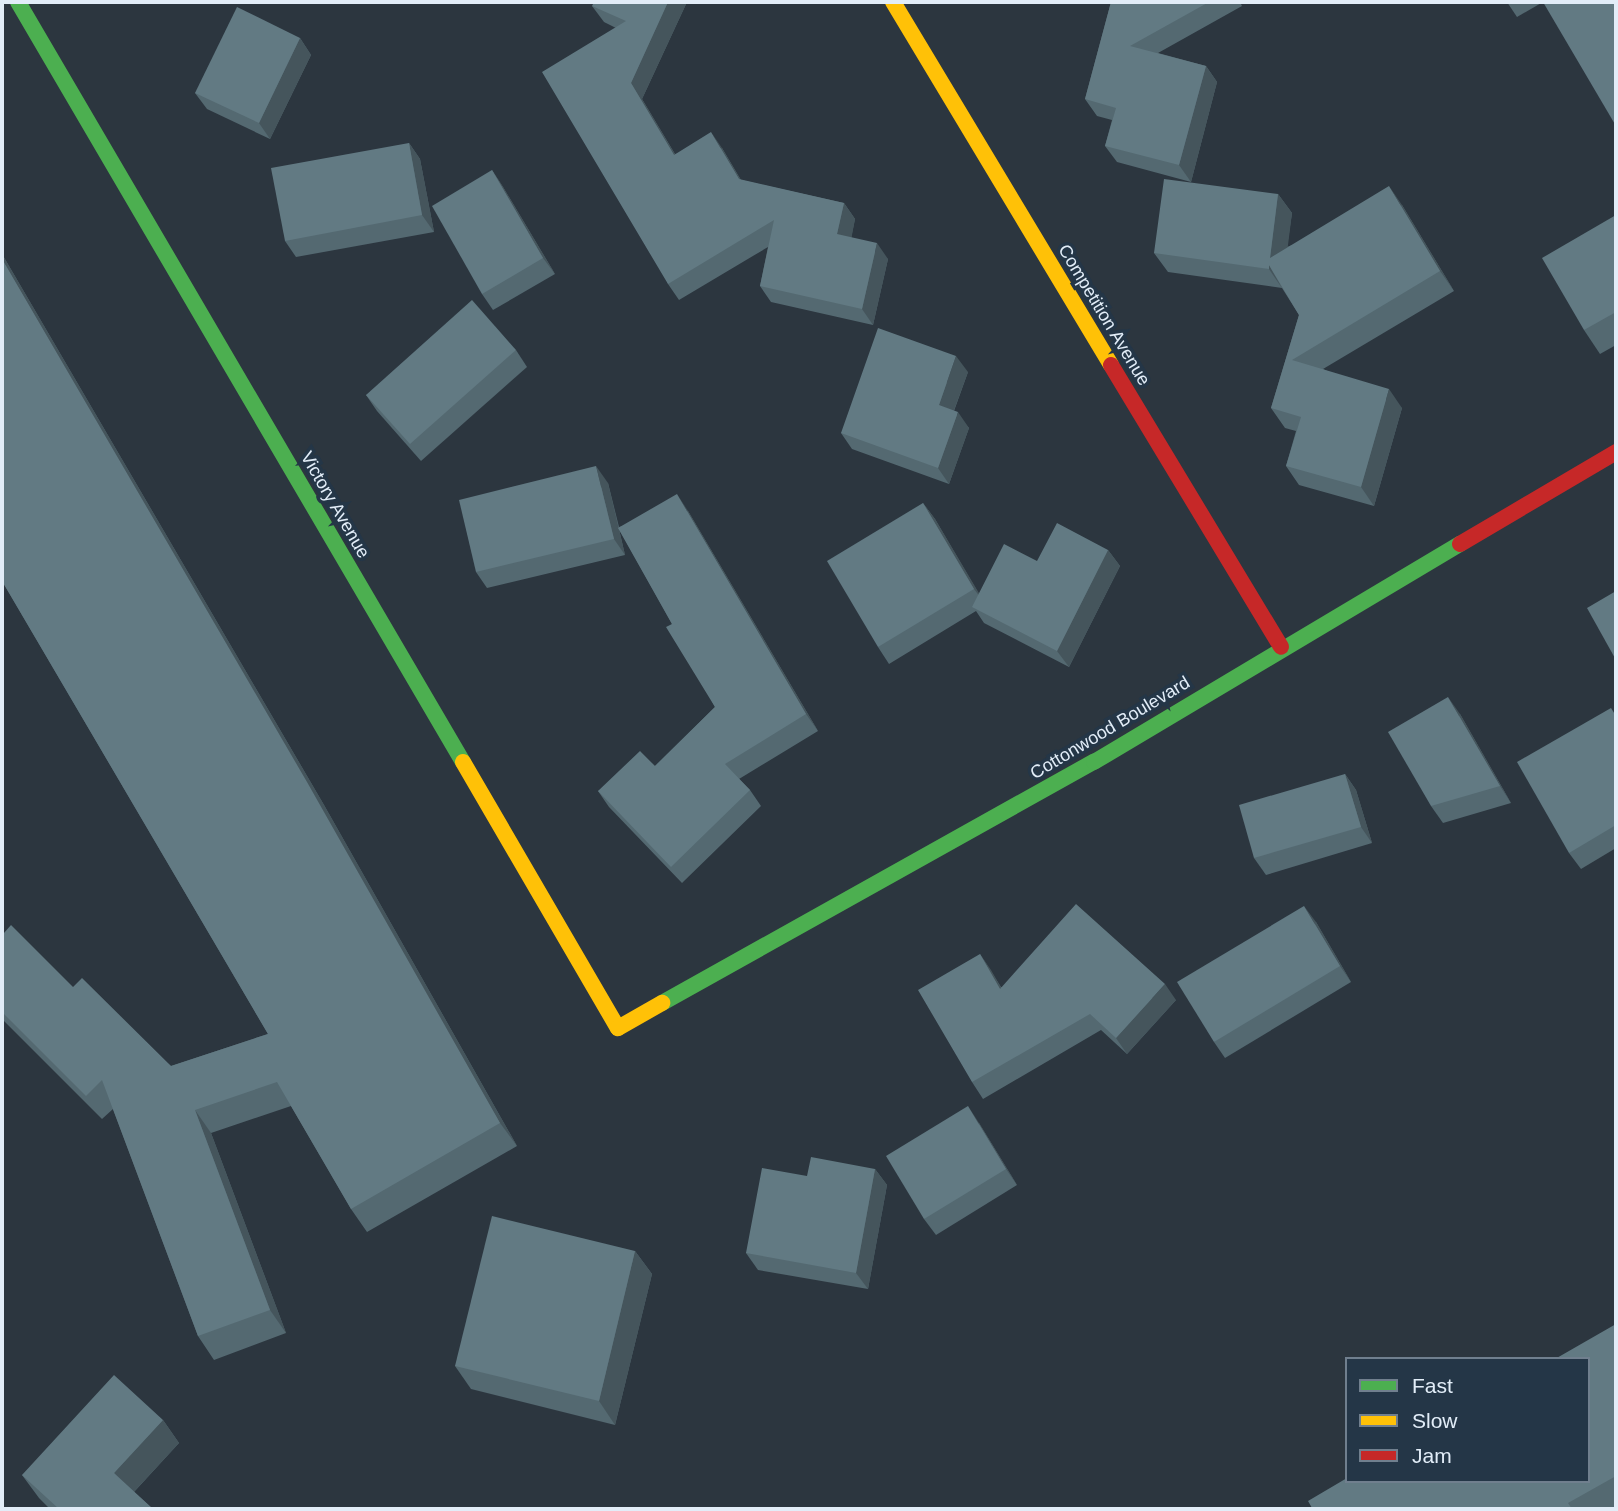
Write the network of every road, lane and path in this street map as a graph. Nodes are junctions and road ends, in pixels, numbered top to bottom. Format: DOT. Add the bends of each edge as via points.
graph roads {
  1 [pos="19,2"];
  2 [pos="893,2"];
  3 [pos="1616,452"];
  4 [pos="1281,648"];
  5 [pos="618,1028"];
  1 -- 5 [label="street, Victory Avenue"];
  2 -- 4 [label="street, Competition Avenue"];
  3 -- 4 [label="street, Cottonwood Boulevard"];
  4 -- 5 [label="street, Cottonwood Boulevard" via="1094,762"];
}
